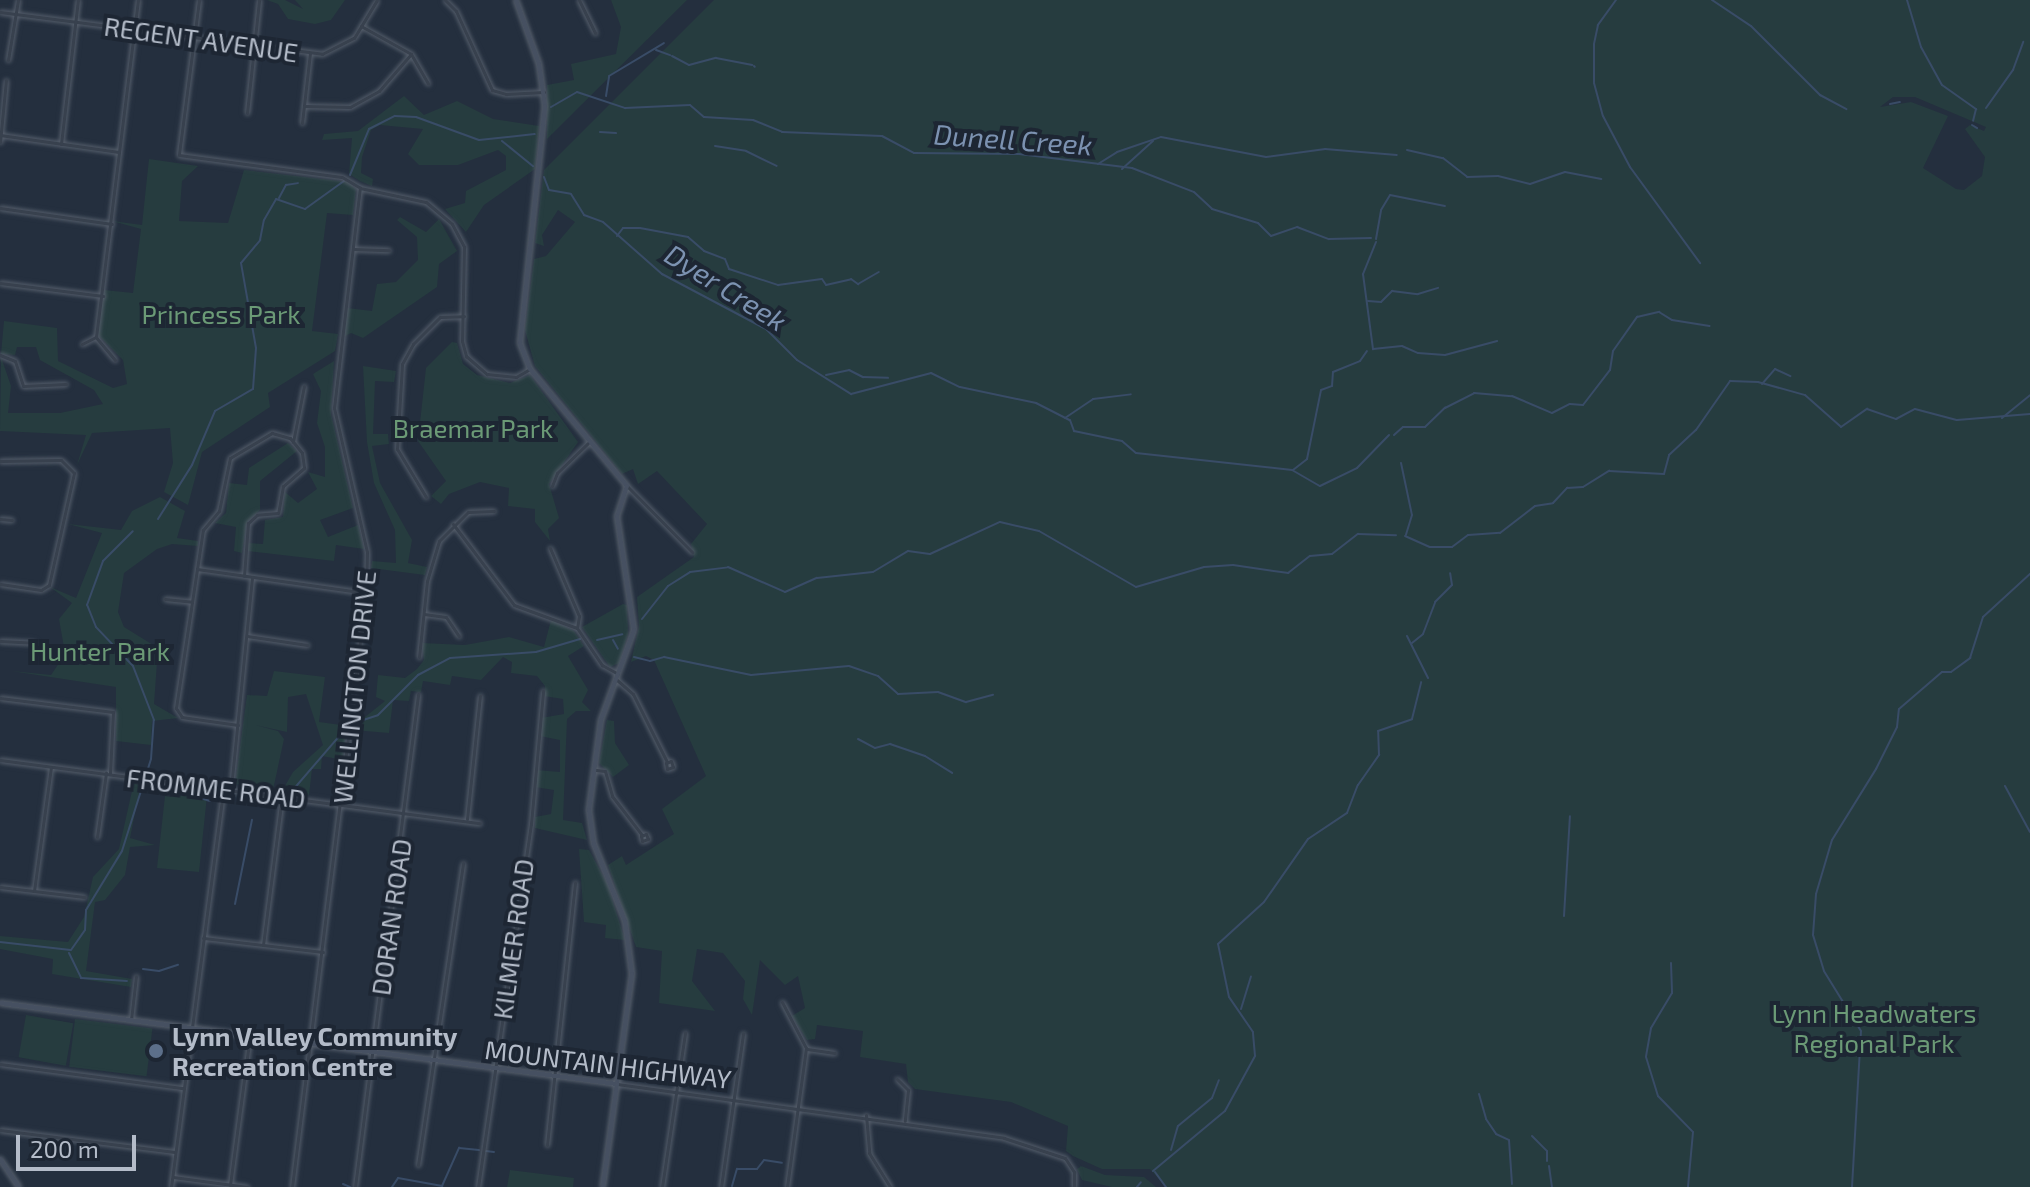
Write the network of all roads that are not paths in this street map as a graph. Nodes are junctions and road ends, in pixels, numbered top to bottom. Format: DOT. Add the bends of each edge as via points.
graph roads {
  1 [pos="18,0"];
  2 [pos="78,0"];
  3 [pos="138,0"];
  4 [pos="199,0"];
  5 [pos="259,0"];
  6 [pos="377,0"];
  7 [pos="445,0"];
  8 [pos="516,0"];
  9 [pos="579,0"];
  10 [pos="0,12"];
  11 [pos="16,15"];
  12 [pos="75,22"];
  13 [pos="360,25"];
  14 [pos="135,30"];
  15 [pos="595,33"];
  16 [pos="195,38"];
  17 [pos="254,46"];
  18 [pos="310,53"];
  19 [pos="411,54"];
  20 [pos="8,60"];
  21 [pos="6,80"];
  22 [pos="428,84"];
  23 [pos="544,92"];
  24 [pos="304,106"];
  25 [pos="247,113"];
  26 [pos="302,123"];
  27 [pos="1,135"];
  28 [pos="0,142"];
  29 [pos="61,144"];
  30 [pos="121,152"];
  31 [pos="360,188"];
  32 [pos="0,208"];
  33 [pos="112,224"];
  34 [pos="353,249"];
  35 [pos="389,250"];
  36 [pos="0,283"];
  37 [pos="103,296"];
  38 [pos="464,316"];
  39 [pos="96,337"];
  40 [pos="82,344"];
  41 [pos="0,355"];
  42 [pos="115,360"];
  43 [pos="530,369"];
  44 [pos="66,384"];
  45 [pos="304,386"];
  46 [pos="293,442"];
  47 [pos="588,443"];
  48 [pos="0,461"];
  49 [pos="552,486"];
  50 [pos="627,486"];
  51 [pos="426,497"];
  52 [pos="494,511"];
  53 [pos="0,519"];
  54 [pos="12,520"];
  55 [pos="453,524"];
  56 [pos="550,548"];
  57 [pos="692,552"];
  58 [pos="197,569"];
  59 [pos="244,576"];
  60 [pos="252,577"];
  61 [pos="0,584"];
  62 [pos="366,593"];
  63 [pos="165,599"];
  64 [pos="192,602"];
  65 [pos="424,614"];
  66 [pos="577,628"];
  67 [pos="246,636"];
  68 [pos="459,636"];
  69 [pos="0,641"];
  70 [pos="34,643"];
  71 [pos="307,645"];
  72 [pos="419,657"];
  73 [pos="618,677"];
  74 [pos="543,691"];
  75 [pos="418,694"];
  76 [pos="480,696"];
  77 [pos="0,698"];
  78 [pos="238,725"];
  79 [pos="0,760"];
  80 [pos="667,762"];
  81 [pos="51,767"];
  82 [pos="593,769"];
  83 [pos="108,774"];
  84 [pos="223,789"];
  85 [pos="231,790"];
  86 [pos="282,796"];
  87 [pos="343,804"];
  88 [pos="405,812"];
  89 [pos="466,821"];
  90 [pos="480,823"];
  91 [pos="642,835"];
  92 [pos="97,837"];
  93 [pos="463,863"];
  94 [pos="575,882"];
  95 [pos="0,887"];
  96 [pos="34,891"];
  97 [pos="84,897"];
  98 [pos="203,938"];
  99 [pos="263,945"];
  100 [pos="324,952"];
  101 [pos="136,976"];
  102 [pos="782,1002"];
  103 [pos="0,1003"];
  104 [pos="130,1020"];
  105 [pos="192,1028"];
  106 [pos="685,1033"];
  107 [pos="743,1034"];
  108 [pos="250,1036"];
  109 [pos="311,1044"];
  110 [pos="806,1048"];
  111 [pos="375,1052"];
  112 [pos="835,1053"];
  113 [pos="434,1060"];
  114 [pos="0,1064"];
  115 [pos="494,1067"];
  116 [pos="558,1076"];
  117 [pos="897,1079"];
  118 [pos="617,1084"];
  119 [pos="184,1088"];
  120 [pos="676,1091"];
  121 [pos="734,1098"];
  122 [pos="799,1107"];
  123 [pos="866,1115"];
  124 [pos="905,1121"];
  125 [pos="0,1130"];
  126 [pos="547,1145"];
  127 [pos="176,1152"];
  128 [pos="0,1159"];
  129 [pos="418,1165"];
  130 [pos="173,1177"];
  131 [pos="16,1183"];
  132 [pos="230,1185"];
  133 [pos="171,1187"];
  134 [pos="247,1187"];
  135 [pos="292,1187"];
  136 [pos="355,1187"];
  137 [pos="478,1187"];
  138 [pos="603,1187"];
  139 [pos="662,1187"];
  140 [pos="721,1187"];
  141 [pos="787,1187"];
  142 [pos="890,1187"];
  143 [pos="1074,1187"];
  1 -- 11 [label="street"];
  2 -- 12 [label="street"];
  3 -- 14 [label="street"];
  4 -- 16 [label="street"];
  5 -- 17 [label="street"];
  6 -- 13 [label="street, REGENT AVENUE"];
  7 -- 23 [label="street" via="456,11 492,90"];
  8 -- 23 [label="street" via="537,55"];
  9 -- 15 [label="street"];
  10 -- 11 [label="street, REGENT AVENUE"];
  11 -- 12 [label="street, REGENT AVENUE"];
  11 -- 20 [label="street"];
  12 -- 14 [label="street, REGENT AVENUE"];
  12 -- 29 [label="street"];
  13 -- 18 [label="street, REGENT AVENUE" via="343,47"];
  13 -- 19 [label="street"];
  14 -- 16 [label="street, REGENT AVENUE"];
  14 -- 30 [label="street"];
  16 -- 17 [label="street, REGENT AVENUE"];
  16 -- 31 [label="street" via="179,155 342,177"];
  17 -- 18 [label="street, REGENT AVENUE"];
  17 -- 25 [label="street"];
  18 -- 24 [label="street"];
  19 -- 22 [label="street"];
  19 -- 24 [label="street" via="379,91 350,107"];
  21 -- 27 [label="street"];
  23 -- 43 [label="street" via="520,329"];
  24 -- 26 [label="street"];
  27 -- 28 [label="street"];
  27 -- 29 [label="street"];
  29 -- 30 [label="street"];
  30 -- 33 [label="street"];
  31 -- 34 [label="street, WELLINGTON DRIVE"];
  31 -- 38 [label="street" via="419,198 452,224 467,265"];
  32 -- 33 [label="street"];
  33 -- 37 [label="street"];
  34 -- 35 [label="street"];
  34 -- 62 [label="street, WELLINGTON DRIVE" via="334,408 367,552"];
  36 -- 37 [label="street"];
  37 -- 39 [label="street"];
  38 -- 43 [label="street" via="462,341 475,367 510,377"];
  38 -- 51 [label="street" via="440,317 413,344 402,364 397,449"];
  39 -- 40 [label="street"];
  39 -- 42 [label="street"];
  41 -- 44 [label="street" via="15,361 23,386"];
  43 -- 47 [label="street"];
  45 -- 46 [label="street"];
  46 -- 58 [label="street" via="267,434 230,458 225,495 203,530"];
  46 -- 59 [label="street" via="302,453 304,468 283,486 278,513 257,515 248,523"];
  47 -- 49 [label="street" via="557,473"];
  47 -- 50 [label="street"];
  48 -- 61 [label="street" via="61,460 71,465 66,525 49,585 41,590"];
  50 -- 57 [label="street"];
  50 -- 73 [label="street" via="617,516 635,623"];
  52 -- 55 [label="street" via="476,510"];
  53 -- 54 [label="street"];
  55 -- 65 [label="street" via="434,552"];
  55 -- 66 [label="street" via="514,605"];
  56 -- 66 [label="street" via="579,616"];
  58 -- 59 [label="street"];
  58 -- 64 [label="street"];
  59 -- 60 [label="street"];
  60 -- 62 [label="street"];
  60 -- 67 [label="street"];
  62 -- 87 [label="street, WELLINGTON DRIVE"];
  63 -- 64 [label="street"];
  64 -- 78 [label="street" via="176,711 187,718"];
  65 -- 68 [label="street" via="446,617"];
  65 -- 72 [label="street"];
  66 -- 73 [label="street" via="602,665"];
  67 -- 71 [label="street"];
  67 -- 78 [label="street"];
  69 -- 70 [label="street"];
  73 -- 80 [label="street" via="630,689"];
  73 -- 82 [label="street" via="601,720"];
  74 -- 115 [label="street, KILMER ROAD" via="531,824"];
  75 -- 88 [label="street, DORAN ROAD"];
  76 -- 89 [label="street"];
  77 -- 83 [label="street" via="113,712"];
  78 -- 85 [label="street"];
  79 -- 81 [label="street, FROMME ROAD"];
  81 -- 83 [label="street, FROMME ROAD"];
  81 -- 96 [label="street"];
  82 -- 91 [label="street" via="605,771 612,796"];
  82 -- 118 [label="street" via="591,831 625,921 630,949 631,987"];
  83 -- 84 [label="street, FROMME ROAD"];
  83 -- 92 [label="street"];
  84 -- 85 [label="street, FROMME ROAD"];
  84 -- 98 [label="street"];
  85 -- 86 [label="street, FROMME ROAD"];
  86 -- 87 [label="street, FROMME ROAD"];
  86 -- 99 [label="street"];
  87 -- 88 [label="street, FROMME ROAD"];
  87 -- 100 [label="street, WELLINGTON DRIVE"];
  88 -- 89 [label="street, FROMME ROAD"];
  88 -- 111 [label="street, DORAN ROAD"];
  89 -- 90 [label="street, FROMME ROAD"];
  93 -- 113 [label="street"];
  94 -- 116 [label="street"];
  95 -- 96 [label="street"];
  96 -- 97 [label="street"];
  98 -- 99 [label="street"];
  98 -- 105 [label="street"];
  99 -- 100 [label="street"];
  100 -- 109 [label="street, WELLINGTON DRIVE"];
  101 -- 104 [label="street"];
  102 -- 110 [label="street"];
  103 -- 104 [label="street, MOUNTAIN HIGHWAY"];
  104 -- 105 [label="street, MOUNTAIN HIGHWAY"];
  105 -- 108 [label="street, MOUNTAIN HIGHWAY"];
  105 -- 119 [label="street"];
  106 -- 120 [label="street"];
  107 -- 121 [label="street"];
  108 -- 109 [label="street, MOUNTAIN HIGHWAY"];
  108 -- 132 [label="street"];
  109 -- 111 [label="street, MOUNTAIN HIGHWAY"];
  109 -- 135 [label="street, WELLINGTON DRIVE"];
  110 -- 112 [label="street"];
  110 -- 122 [label="street"];
  111 -- 113 [label="street, MOUNTAIN HIGHWAY"];
  111 -- 136 [label="street, DORAN ROAD"];
  113 -- 115 [label="street, MOUNTAIN HIGHWAY"];
  113 -- 129 [label="street"];
  114 -- 119 [label="street"];
  115 -- 116 [label="street, MOUNTAIN HIGHWAY"];
  115 -- 137 [label="street, KILMER ROAD"];
  116 -- 118 [label="street, MOUNTAIN HIGHWAY"];
  116 -- 126 [label="street"];
  117 -- 124 [label="street" via="908,1090"];
  118 -- 120 [label="street, MOUNTAIN HIGHWAY"];
  118 -- 138 [label="street"];
  119 -- 127 [label="street"];
  120 -- 121 [label="street, MOUNTAIN HIGHWAY"];
  120 -- 139 [label="street"];
  121 -- 122 [label="street, MOUNTAIN HIGHWAY"];
  121 -- 140 [label="street"];
  122 -- 123 [label="street, MOUNTAIN HIGHWAY"];
  122 -- 141 [label="street"];
  123 -- 124 [label="street, MOUNTAIN HIGHWAY"];
  123 -- 142 [label="street" via="869,1153"];
  124 -- 143 [label="street, MOUNTAIN HIGHWAY" via="998,1137 1065,1158 1074,1172"];
  125 -- 127 [label="street"];
  127 -- 130 [label="street"];
  128 -- 131 [label="street"];
  130 -- 132 [label="street"];
  130 -- 133 [label="street"];
  132 -- 134 [label="street"];
}
